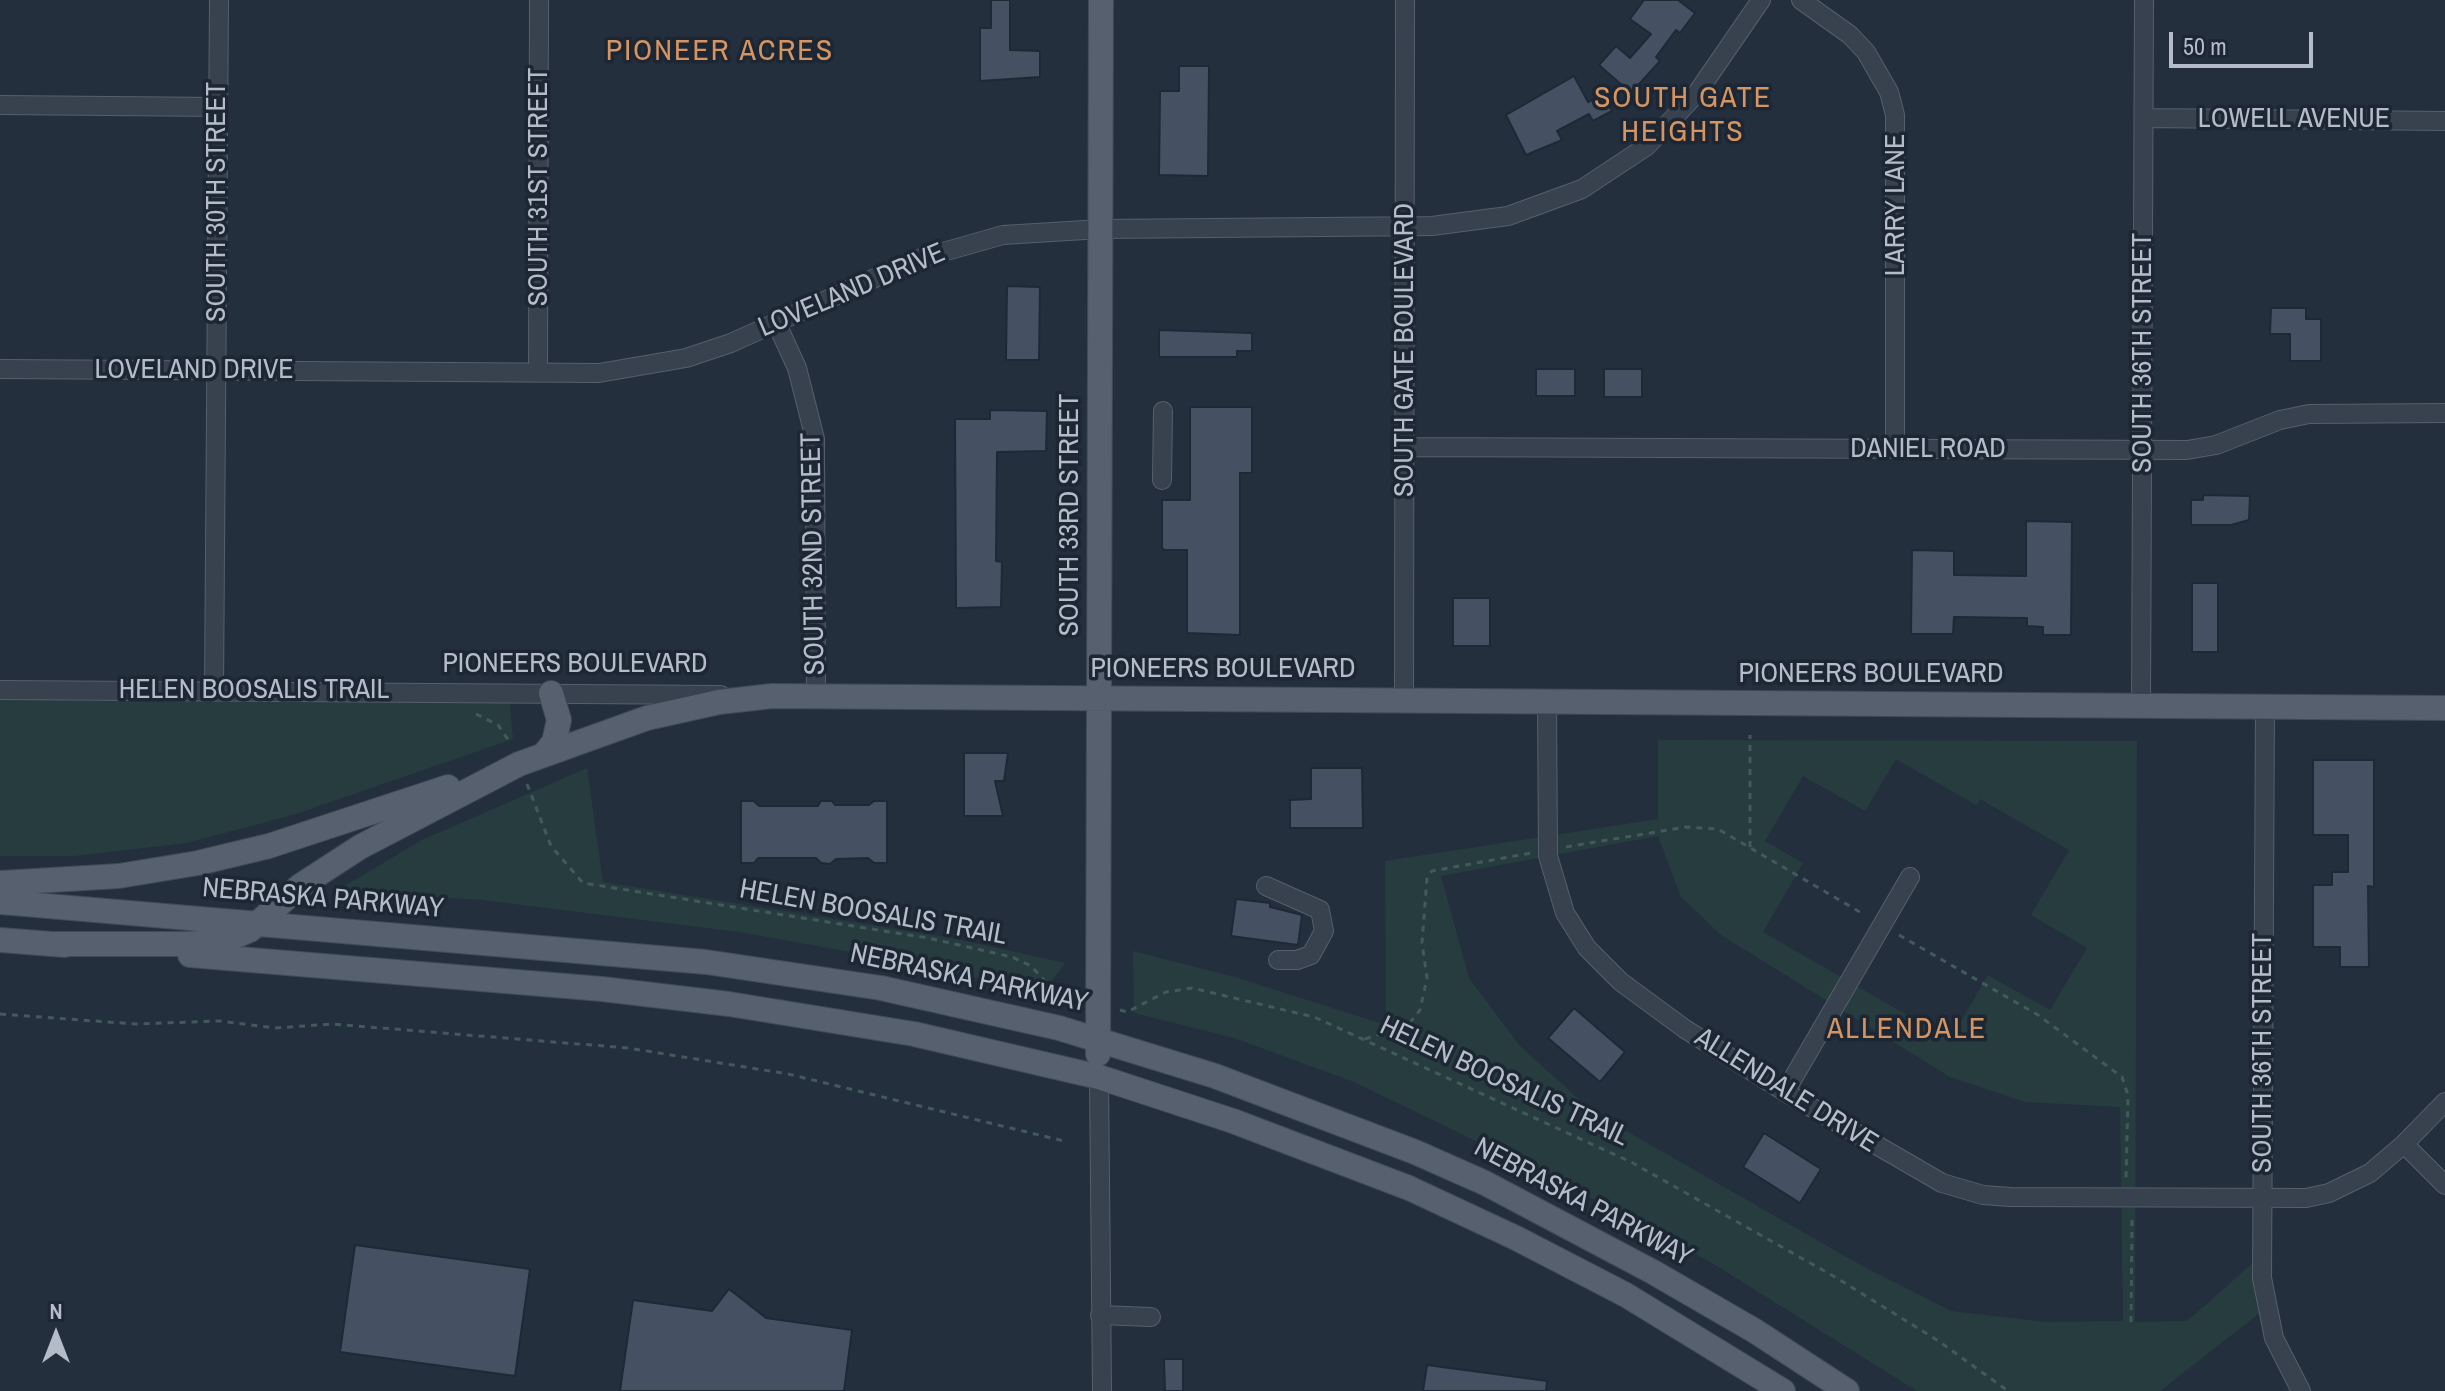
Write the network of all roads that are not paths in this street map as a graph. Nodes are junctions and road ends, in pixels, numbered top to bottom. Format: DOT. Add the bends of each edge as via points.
graph roads {
  1 [pos="219,0"];
  2 [pos="539,0"];
  3 [pos="1101,0"];
  4 [pos="1405,0"];
  5 [pos="1761,0"];
  6 [pos="1801,0"];
  7 [pos="2144,0"];
  8 [pos="0,105"];
  9 [pos="218,107"];
  10 [pos="2144,118"];
  11 [pos="2445,121"];
  12 [pos="1405,226"];
  13 [pos="1101,229"];
  14 [pos="776,322"];
  15 [pos="0,369"];
  16 [pos="216,371"];
  17 [pos="538,373"];
  18 [pos="1163,411"];
  19 [pos="2445,413"];
  20 [pos="1405,447"];
  21 [pos="1895,449"];
  22 [pos="2142,450"];
  23 [pos="1162,480"];
  24 [pos="0,690"];
  25 [pos="214,691"];
  26 [pos="551,693"];
  27 [pos="772,696"];
  28 [pos="816,696"];
  29 [pos="1099,698"];
  30 [pos="1404,700"];
  31 [pos="1547,701"];
  32 [pos="2141,706"];
  33 [pos="2265,707"];
  34 [pos="2445,708"];
  35 [pos="546,752"];
  36 [pos="519,764"];
  37 [pos="1910,877"];
  38 [pos="0,883"];
  39 [pos="1266,886"];
  40 [pos="0,902"];
  41 [pos="258,924"];
  42 [pos="0,940"];
  43 [pos="50,944"];
  44 [pos="1278,960"];
  45 [pos="1098,1039"];
  46 [pos="1099,1077"];
  47 [pos="1785,1092"];
  48 [pos="2445,1102"];
  49 [pos="2404,1144"];
  50 [pos="2445,1185"];
  51 [pos="2262,1199"];
  52 [pos="1100,1315"];
  53 [pos="1151,1317"];
  54 [pos="1102,1391"];
  55 [pos="1783,1391"];
  56 [pos="1847,1391"];
  57 [pos="2301,1391"];
  1 -- 9 [label="street, SOUTH 30TH STREET"];
  2 -- 17 [label="street, SOUTH 31ST STREET"];
  3 -- 13 [label="main road, SOUTH 33RD STREET"];
  4 -- 12 [label="street, SOUTH GATE BOULEVARD"];
  5 -- 12 [label="street, LOVELAND DRIVE" via="1673,121 1618,167 1571,194 1508,216"];
  6 -- 21 [label="street, LARRY LANE" via="1866,52 1889,92 1895,115"];
  7 -- 10 [label="street, SOUTH 36TH STREET"];
  8 -- 9 [label="street"];
  9 -- 16 [label="street, SOUTH 30TH STREET"];
  10 -- 11 [label="street, LOWELL AVENUE"];
  10 -- 22 [label="street, SOUTH 36TH STREET"];
  12 -- 13 [label="street, LOVELAND DRIVE"];
  12 -- 20 [label="street, SOUTH GATE BOULEVARD"];
  13 -- 14 [label="street, LOVELAND DRIVE" via="1003,235 961,244"];
  13 -- 29 [label="main road, SOUTH 33RD STREET"];
  14 -- 17 [label="street, LOVELAND DRIVE" via="731,343 646,368"];
  14 -- 28 [label="street, SOUTH 32ND STREET" via="797,368 815,439"];
  15 -- 16 [label="street, LOVELAND DRIVE"];
  16 -- 17 [label="street, LOVELAND DRIVE"];
  16 -- 25 [label="street, SOUTH 30TH STREET"];
  18 -- 23 [label="street"];
  19 -- 22 [label="street, DANIEL ROAD" via="2309,414 2216,445"];
  20 -- 21 [label="street, DANIEL ROAD"];
  20 -- 30 [label="street, SOUTH GATE BOULEVARD"];
  21 -- 22 [label="street, DANIEL ROAD"];
  22 -- 32 [label="street, SOUTH 36TH STREET"];
  24 -- 25 [label="street, PIONEERS BOULEVARD"];
  25 -- 26 [label="street, PIONEERS BOULEVARD"];
  26 -- 27 [label="street, PIONEERS BOULEVARD"];
  26 -- 35 [label="main road" via="559,720"];
  27 -- 28 [label="main road, PIONEERS BOULEVARD"];
  27 -- 35 [label="main road" via="662,714"];
  28 -- 29 [label="main road, PIONEERS BOULEVARD"];
  29 -- 30 [label="main road, PIONEERS BOULEVARD"];
  29 -- 45 [label="main road, SOUTH 33RD STREET"];
  30 -- 31 [label="main road, PIONEERS BOULEVARD"];
  31 -- 32 [label="main road, PIONEERS BOULEVARD"];
  31 -- 47 [label="street, ALLENDALE DRIVE" via="1547,850 1565,913 1603,965 1660,1013"];
  32 -- 33 [label="main road, PIONEERS BOULEVARD"];
  33 -- 34 [label="main road, PIONEERS BOULEVARD"];
  33 -- 51 [label="street, SOUTH 36TH STREET"];
  35 -- 36 [label="main road"];
  36 -- 38 [label="main road" via="282,842 198,863 119,876"];
  36 -- 41 [label="main road" via="350,853 300,886"];
  37 -- 47 [label="street"];
  39 -- 44 [label="street" via="1320,910 1324,931 1311,955"];
  40 -- 41 [label="main road, NEBRASKA PARKWAY"];
  41 -- 43 [label="main road" via="211,943"];
  41 -- 45 [label="main road, NEBRASKA PARKWAY" via="773,970 918,996"];
  42 -- 43 [label="main road"];
  43 -- 46 [label="main road" via="657,994 914,1034"];
  45 -- 46 [label="main road, SOUTH 33RD STREET"];
  45 -- 56 [label="main road, NEBRASKA PARKWAY" via="1325,1116 1485,1183 1653,1272"];
  46 -- 52 [label="street"];
  46 -- 55 [label="main road" via="1409,1188 1626,1295"];
  47 -- 51 [label="street, ALLENDALE DRIVE" via="1953,1188 2002,1197"];
  48 -- 49 [label="street, ALLENDALE DRIVE"];
  49 -- 50 [label="street"];
  49 -- 51 [label="street, ALLENDALE DRIVE" via="2370,1173 2329,1193"];
  51 -- 57 [label="street, SOUTH 36TH STREET" via="2266,1308 2274,1338"];
  52 -- 53 [label="street"];
  52 -- 54 [label="street"];
}
